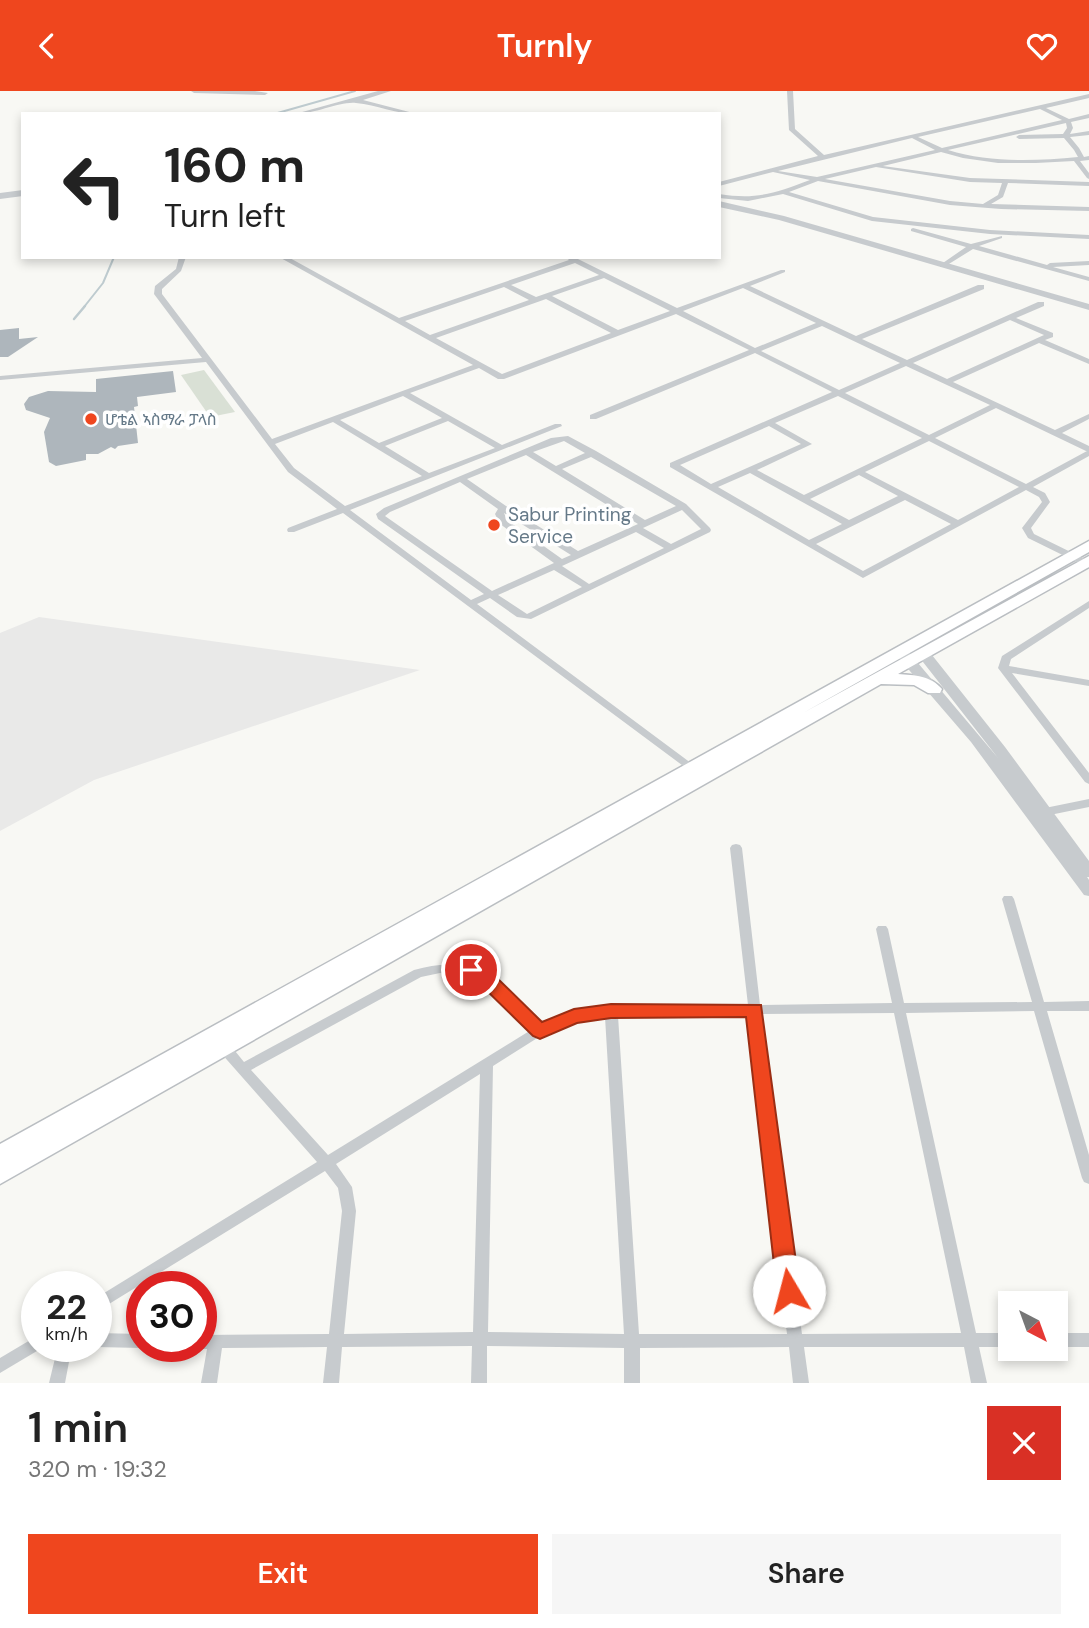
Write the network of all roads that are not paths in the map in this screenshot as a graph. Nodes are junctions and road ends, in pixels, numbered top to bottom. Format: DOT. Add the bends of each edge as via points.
graph roads {
  1 [pos="194,91"];
  2 [pos="387,91"];
  3 [pos="790,91"];
  4 [pos="265,93"];
  5 [pos="1089,96"];
  6 [pos="343,101"];
  7 [pos="1039,107"];
  8 [pos="306,112"];
  9 [pos="406,112"];
  10 [pos="1089,116"];
  11 [pos="1080,118"];
  12 [pos="1068,121"];
  13 [pos="1089,123"];
  14 [pos="1089,133"];
  15 [pos="912,136"];
  16 [pos="1001,136"];
  17 [pos="1065,136"];
  18 [pos="943,151"];
  19 [pos="832,154"];
  20 [pos="822,157"];
  21 [pos="842,159"];
  22 [pos="1084,159"];
  23 [pos="852,164"];
  24 [pos="872,166"];
  25 [pos="862,169"];
  26 [pos="765,172"];
  27 [pos="1089,177"];
  28 [pos="821,178"];
  29 [pos="721,183"];
  30 [pos="1004,183"];
  31 [pos="1089,184"];
  32 [pos="21,193"];
  33 [pos="785,193"];
  34 [pos="0,196"];
  35 [pos="721,196"];
  36 [pos="721,204"];
  37 [pos="983,206"];
  38 [pos="1089,209"];
  39 [pos="872,219"];
  40 [pos="1017,234"];
  41 [pos="1089,237"];
  42 [pos="972,246"];
  43 [pos="182,259"];
  44 [pos="286,259"];
  45 [pos="572,259"];
  46 [pos="1089,264"];
  47 [pos="1040,265"];
  48 [pos="942,266"];
  49 [pos="783,271"];
  50 [pos="605,275"];
  51 [pos="1089,279"];
  52 [pos="506,285"];
  53 [pos="744,286"];
  54 [pos="981,287"];
  55 [pos="546,296"];
  56 [pos="536,300"];
  57 [pos="1041,304"];
  58 [pos="1089,307"];
  59 [pos="675,312"];
  60 [pos="1010,317"];
  61 [pos="399,321"];
  62 [pos="822,323"];
  63 [pos="617,333"];
  64 [pos="429,338"];
  65 [pos="856,339"];
  66 [pos="1039,340"];
  67 [pos="754,351"];
  68 [pos="206,360"];
  69 [pos="1089,362"];
  70 [pos="906,363"];
  71 [pos="479,365"];
  72 [pos="0,378"];
  73 [pos="946,382"];
  74 [pos="404,393"];
  75 [pos="839,393"];
  76 [pos="997,405"];
  77 [pos="1089,416"];
  78 [pos="593,417"];
  79 [pos="449,418"];
  80 [pos="333,419"];
  81 [pos="769,423"];
  82 [pos="558,426"];
  83 [pos="1055,433"];
  84 [pos="929,438"];
  85 [pos="269,443"];
  86 [pos="378,446"];
  87 [pos="501,448"];
  88 [pos="528,451"];
  89 [pos="1089,451"];
  90 [pos="593,453"];
  91 [pos="556,469"];
  92 [pos="751,470"];
  93 [pos="859,472"];
  94 [pos="428,476"];
  95 [pos="461,479"];
  96 [pos="712,487"];
  97 [pos="1027,488"];
  98 [pos="905,496"];
  99 [pos="803,499"];
  100 [pos="683,506"];
  101 [pos="503,508"];
  102 [pos="341,510"];
  103 [pos="849,524"];
  104 [pos="958,524"];
  105 [pos="640,526"];
  106 [pos="291,530"];
  107 [pos="809,544"];
  108 [pos="671,548"];
  109 [pos="578,555"];
  110 [pos="1084,558"];
  111 [pos="558,564"];
  112 [pos="590,588"];
  113 [pos="490,595"];
  114 [pos="470,604"];
  115 [pos="1089,604"];
  116 [pos="910,655"];
  117 [pos="1003,668"];
  118 [pos="875,679"];
  119 [pos="1089,683"];
  120 [pos="934,689"];
  121 [pos="697,771"];
  122 [pos="1089,780"];
  123 [pos="1089,803"];
  124 [pos="1040,813"];
  125 [pos="736,848"];
  126 [pos="1089,872"];
  127 [pos="1089,891"];
  128 [pos="1008,899"];
  129 [pos="882,929"];
  130 [pos="1041,1006"];
  131 [pos="1089,1006"];
  132 [pos="897,1007"];
  133 [pos="754,1010"];
  134 [pos="611,1011"];
  135 [pos="540,1031"];
  136 [pos="225,1049"];
  137 [pos="486,1064"];
  138 [pos="243,1068"];
  139 [pos="0,1155"];
  140 [pos="326,1162"];
  141 [pos="0,1175"];
  142 [pos="1089,1178"];
  143 [pos="112,1296"];
  144 [pos="480,1339"];
  145 [pos="972,1339"];
  146 [pos="998,1340"];
  147 [pos="1068,1340"];
  148 [pos="1089,1340"];
  149 [pos="335,1341"];
  150 [pos="632,1341"];
  151 [pos="795,1341"];
  152 [pos="217,1342"];
  153 [pos="21,1353"];
  154 [pos="62,1362"];
  155 [pos="209,1362"];
  156 [pos="0,1366"];
  157 [pos="57,1383"];
  158 [pos="209,1383"];
  159 [pos="331,1383"];
  160 [pos="479,1383"];
  161 [pos="632,1383"];
  162 [pos="801,1383"];
  163 [pos="979,1383"];
  1 -- 4 [label="street"];
  2 -- 6 [label="street"];
  3 -- 20 [label="street" via="794,134"];
  5 -- 7 [label="street"];
  6 -- 8 [label="street"];
  6 -- 9 [label="street" via="369,102"];
  7 -- 12 [label="street"];
  7 -- 15 [label="street"];
  10 -- 11 [label="street"];
  11 -- 12 [label="street"];
  11 -- 13 [label="street"];
  12 -- 16 [label="street"];
  12 -- 17 [label="street"];
  14 -- 17 [label="street"];
  15 -- 18 [label="street"];
  15 -- 19 [label="street"];
  16 -- 17 [label="street"];
  16 -- 18 [label="street"];
  17 -- 22 [label="street"];
  18 -- 22 [label="street" via="1006,160"];
  18 -- 24 [label="street"];
  19 -- 20 [label="street"];
  19 -- 21 [label="street"];
  20 -- 26 [label="street"];
  22 -- 27 [label="street"];
  23 -- 25 [label="street"];
  24 -- 25 [label="street"];
  24 -- 30 [label="street"];
  25 -- 28 [label="street"];
  26 -- 28 [label="street"];
  26 -- 29 [label="street"];
  28 -- 33 [label="street"];
  28 -- 37 [label="street" via="890,194"];
  30 -- 31 [label="street"];
  30 -- 37 [label="street" via="1001,196"];
  32 -- 34 [label="street"];
  33 -- 35 [label="street" via="746,201"];
  33 -- 39 [label="street"];
  36 -- 48 [label="street"];
  37 -- 38 [label="street"];
  39 -- 40 [label="street"];
  39 -- 42 [label="street"];
  40 -- 41 [label="street"];
  40 -- 42 [label="street"];
  42 -- 47 [label="street"];
  42 -- 48 [label="street"];
  43 -- 68 [label="street" via="157,291"];
  44 -- 61 [label="street"];
  45 -- 50 [label="street"];
  45 -- 52 [label="street"];
  46 -- 47 [label="street"];
  47 -- 51 [label="street"];
  48 -- 58 [label="street"];
  49 -- 53 [label="street"];
  50 -- 55 [label="street"];
  50 -- 59 [label="street"];
  52 -- 56 [label="street"];
  52 -- 61 [label="street"];
  53 -- 59 [label="street"];
  53 -- 62 [label="street"];
  54 -- 65 [label="street"];
  55 -- 56 [label="street"];
  55 -- 63 [label="street"];
  56 -- 64 [label="street"];
  57 -- 60 [label="street"];
  59 -- 63 [label="street"];
  59 -- 67 [label="street"];
  60 -- 66 [label="street" via="1050,335"];
  60 -- 70 [label="street"];
  61 -- 64 [label="street"];
  62 -- 65 [label="street"];
  62 -- 67 [label="street"];
  63 -- 71 [label="street" via="501,377"];
  64 -- 71 [label="street"];
  65 -- 70 [label="street"];
  66 -- 69 [label="street"];
  66 -- 73 [label="street"];
  67 -- 75 [label="street"];
  67 -- 78 [label="street"];
  68 -- 72 [label="street"];
  68 -- 85 [label="street"];
  70 -- 73 [label="street"];
  70 -- 75 [label="street"];
  71 -- 74 [label="street"];
  73 -- 76 [label="street"];
  74 -- 79 [label="street"];
  74 -- 80 [label="street"];
  75 -- 81 [label="street"];
  75 -- 84 [label="street"];
  76 -- 83 [label="street"];
  76 -- 84 [label="street"];
  77 -- 83 [label="street"];
  79 -- 86 [label="street"];
  79 -- 87 [label="street"];
  80 -- 85 [label="street"];
  80 -- 86 [label="street"];
  81 -- 92 [label="street" via="808,444"];
  81 -- 96 [label="street" via="673,465"];
  82 -- 87 [label="street"];
  83 -- 89 [label="street"];
  84 -- 93 [label="street"];
  84 -- 97 [label="street"];
  85 -- 102 [label="street" via="291,470"];
  86 -- 94 [label="street"];
  87 -- 94 [label="street"];
  88 -- 90 [label="street" via="565,438"];
  88 -- 91 [label="street"];
  88 -- 95 [label="street"];
  89 -- 97 [label="street"];
  90 -- 91 [label="street"];
  90 -- 100 [label="street"];
  91 -- 105 [label="street"];
  92 -- 96 [label="street"];
  92 -- 99 [label="street"];
  93 -- 98 [label="street"];
  93 -- 99 [label="street"];
  94 -- 102 [label="street"];
  95 -- 101 [label="street"];
  95 -- 113 [label="street" via="380,516"];
  96 -- 107 [label="street"];
  97 -- 104 [label="street"];
  97 -- 110 [label="street" via="1046,502 1026,528 1031,536"];
  98 -- 103 [label="street"];
  98 -- 104 [label="street"];
  99 -- 103 [label="street"];
  100 -- 105 [label="street"];
  100 -- 108 [label="street" via="707,530"];
  101 -- 109 [label="street"];
  101 -- 111 [label="street" via="499,514 503,523"];
  102 -- 106 [label="street"];
  102 -- 114 [label="street"];
  103 -- 107 [label="street"];
  104 -- 107 [label="street" via="863,575"];
  105 -- 108 [label="street"];
  105 -- 109 [label="street"];
  108 -- 112 [label="street"];
  109 -- 111 [label="street"];
  110 -- 116 [label="main road"];
  111 -- 112 [label="street"];
  111 -- 113 [label="street"];
  112 -- 113 [label="street" via="528,617"];
  113 -- 114 [label="street"];
  114 -- 121 [label="street"];
  115 -- 117 [label="street" via="1006,658"];
  116 -- 118 [label="main road"];
  116 -- 120 [label="street"];
  116 -- 121 [label="main road"];
  116 -- 124 [label="street"];
  117 -- 119 [label="street"];
  117 -- 122 [label="street"];
  118 -- 120 [label="main road" via="906,678"];
  118 -- 121 [label="main road"];
  120 -- 124 [label="street"];
  121 -- 136 [label="main road"];
  121 -- 139 [label="main road"];
  123 -- 124 [label="street"];
  124 -- 126 [label="street"];
  124 -- 127 [label="street"];
  125 -- 133 [label="street"];
  128 -- 130 [label="street"];
  129 -- 132 [label="street"];
  130 -- 131 [label="street"];
  130 -- 132 [label="street"];
  130 -- 142 [label="street"];
  132 -- 133 [label="street"];
  132 -- 145 [label="street"];
  133 -- 134 [label="street"];
  133 -- 151 [label="street"];
  134 -- 135 [label="street" via="574,1016"];
  134 -- 150 [label="street"];
  135 -- 137 [label="street"];
  135 -- 138 [label="street" via="486,978 471,970 438,967 418,972"];
  136 -- 138 [label="street"];
  136 -- 141 [label="main road"];
  137 -- 140 [label="street"];
  137 -- 144 [label="street"];
  138 -- 140 [label="street"];
  140 -- 143 [label="street"];
  140 -- 149 [label="street" via="345,1187 349,1211"];
  144 -- 149 [label="street"];
  144 -- 150 [label="street"];
  144 -- 160 [label="street"];
  145 -- 146 [label="street"];
  145 -- 151 [label="street"];
  145 -- 163 [label="street"];
  147 -- 148 [label="street"];
  149 -- 152 [label="street"];
  149 -- 159 [label="street"];
  150 -- 151 [label="street"];
  150 -- 161 [label="street"];
  151 -- 162 [label="street"];
  153 -- 156 [label="street"];
  154 -- 157 [label="street"];
  155 -- 158 [label="street"];
}
